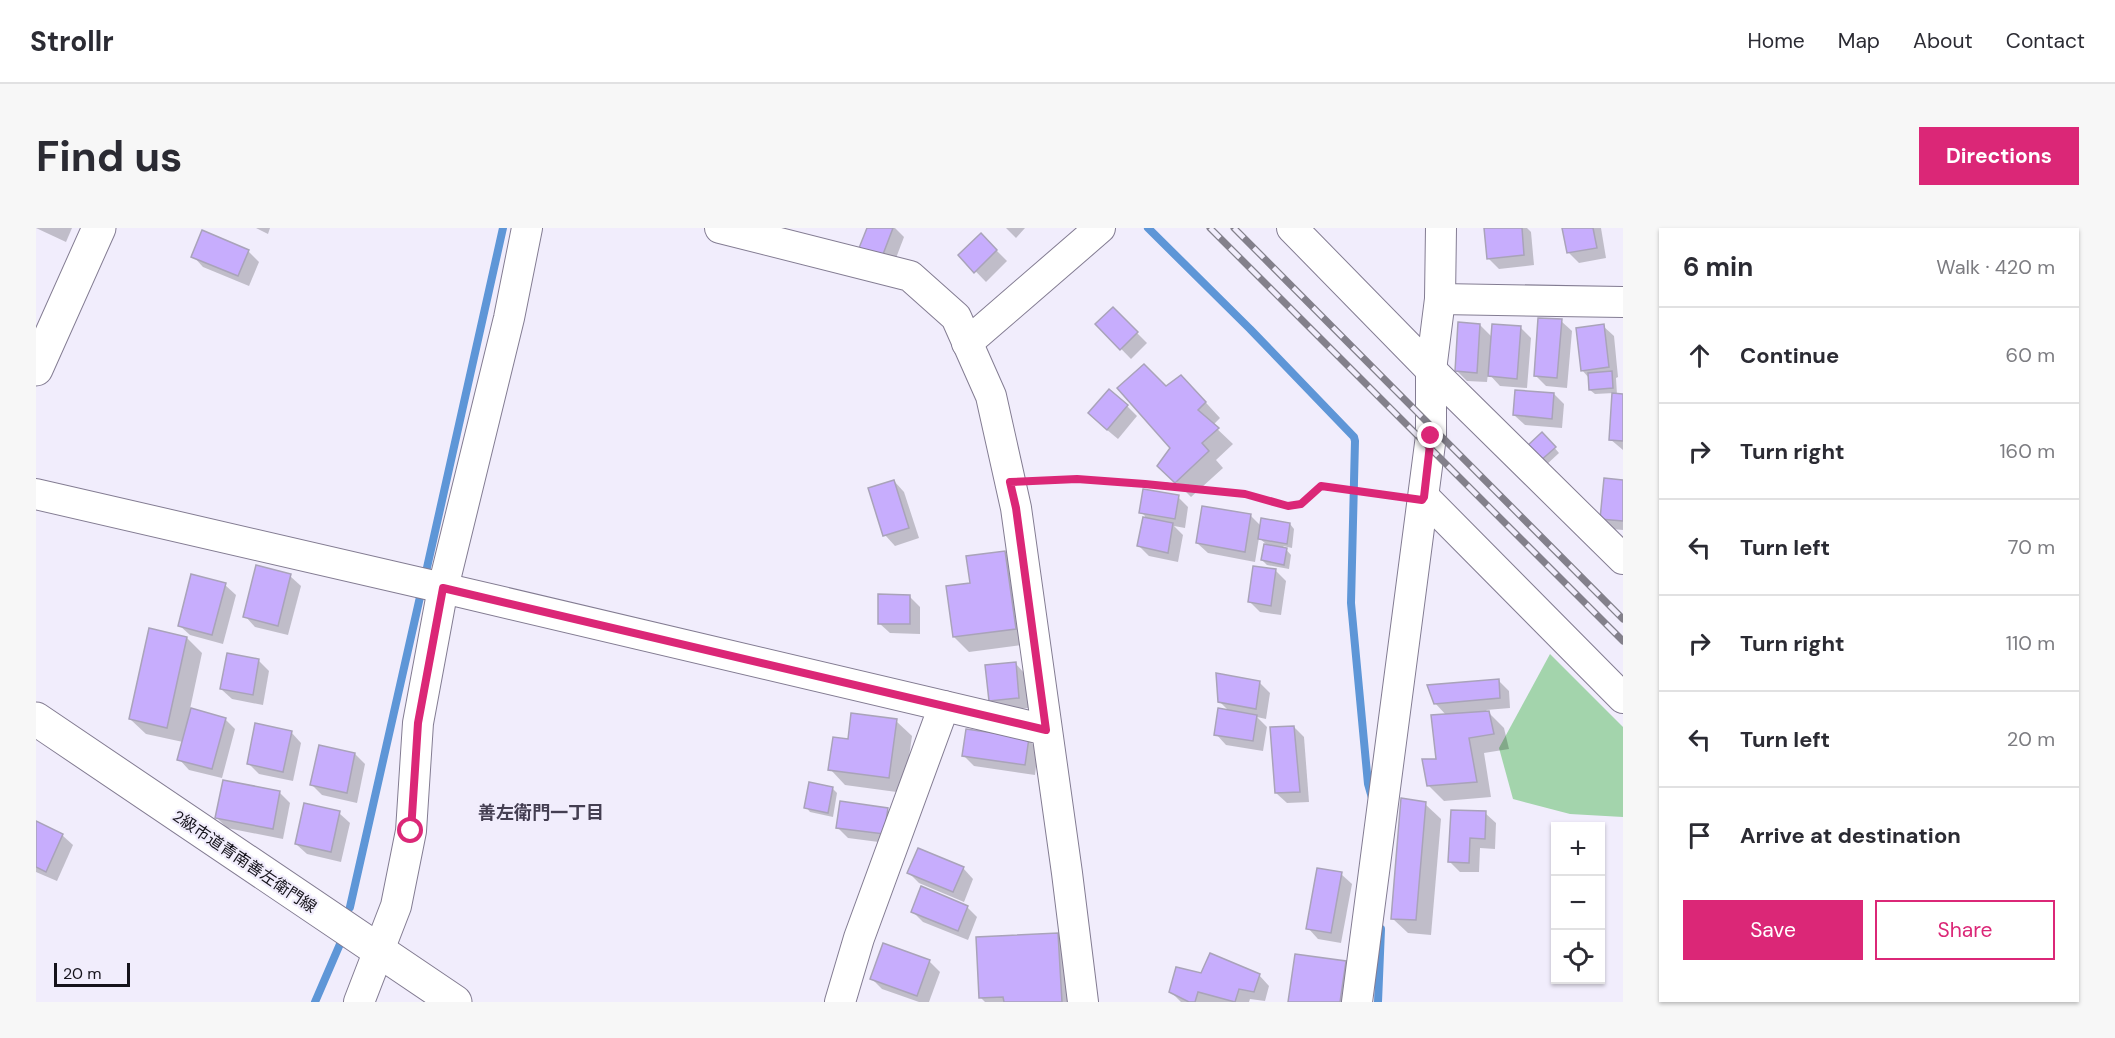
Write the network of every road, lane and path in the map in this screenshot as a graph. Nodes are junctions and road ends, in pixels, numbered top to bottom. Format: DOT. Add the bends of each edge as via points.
graph roads {
  1 [pos="99,228"];
  2 [pos="527,228"];
  3 [pos="720,228"];
  4 [pos="1100,228"];
  5 [pos="1292,228"];
  6 [pos="1441,228"];
  7 [pos="1440,299"];
  8 [pos="1623,302"];
  9 [pos="967,343"];
  10 [pos="36,369"];
  11 [pos="1431,370"];
  12 [pos="1010,482"];
  13 [pos="36,494"];
  14 [pos="1423,498"];
  15 [pos="1623,559"];
  16 [pos="443,588"];
  17 [pos="1623,698"];
  18 [pos="944,706"];
  19 [pos="36,719"];
  20 [pos="1046,730"];
  21 [pos="378,950"];
  22 [pos="359,1002"];
  23 [pos="454,1002"];
  24 [pos="840,1002"];
  25 [pos="1083,1002"];
  26 [pos="1357,1002"];
  1 -- 10 [label="street"];
  2 -- 16 [label="street"];
  3 -- 9 [label="street" via="910,276 956,317"];
  4 -- 9 [label="street"];
  5 -- 11 [label="street"];
  6 -- 7 [label="street"];
  7 -- 8 [label="street"];
  7 -- 11 [label="street"];
  9 -- 12 [label="street" via="991,396"];
  11 -- 14 [label="street" via="1431,436"];
  11 -- 15 [label="street"];
  12 -- 14 [label="path" via="1077,479 1145,484 1245,494 1288,506 1301,504 1321,486"];
  12 -- 20 [label="street"];
  13 -- 16 [label="street"];
  14 -- 17 [label="street"];
  14 -- 26 [label="street"];
  16 -- 18 [label="street"];
  16 -- 21 [label="street" via="418,723 411,831 396,906"];
  18 -- 20 [label="street"];
  18 -- 24 [label="street" via="859,938"];
  19 -- 21 [label="street, 2級市道青南善左衛門線"];
  20 -- 25 [label="street"];
  21 -- 22 [label="street"];
  21 -- 23 [label="street, 2級市道青南善左衛門線"];
}
